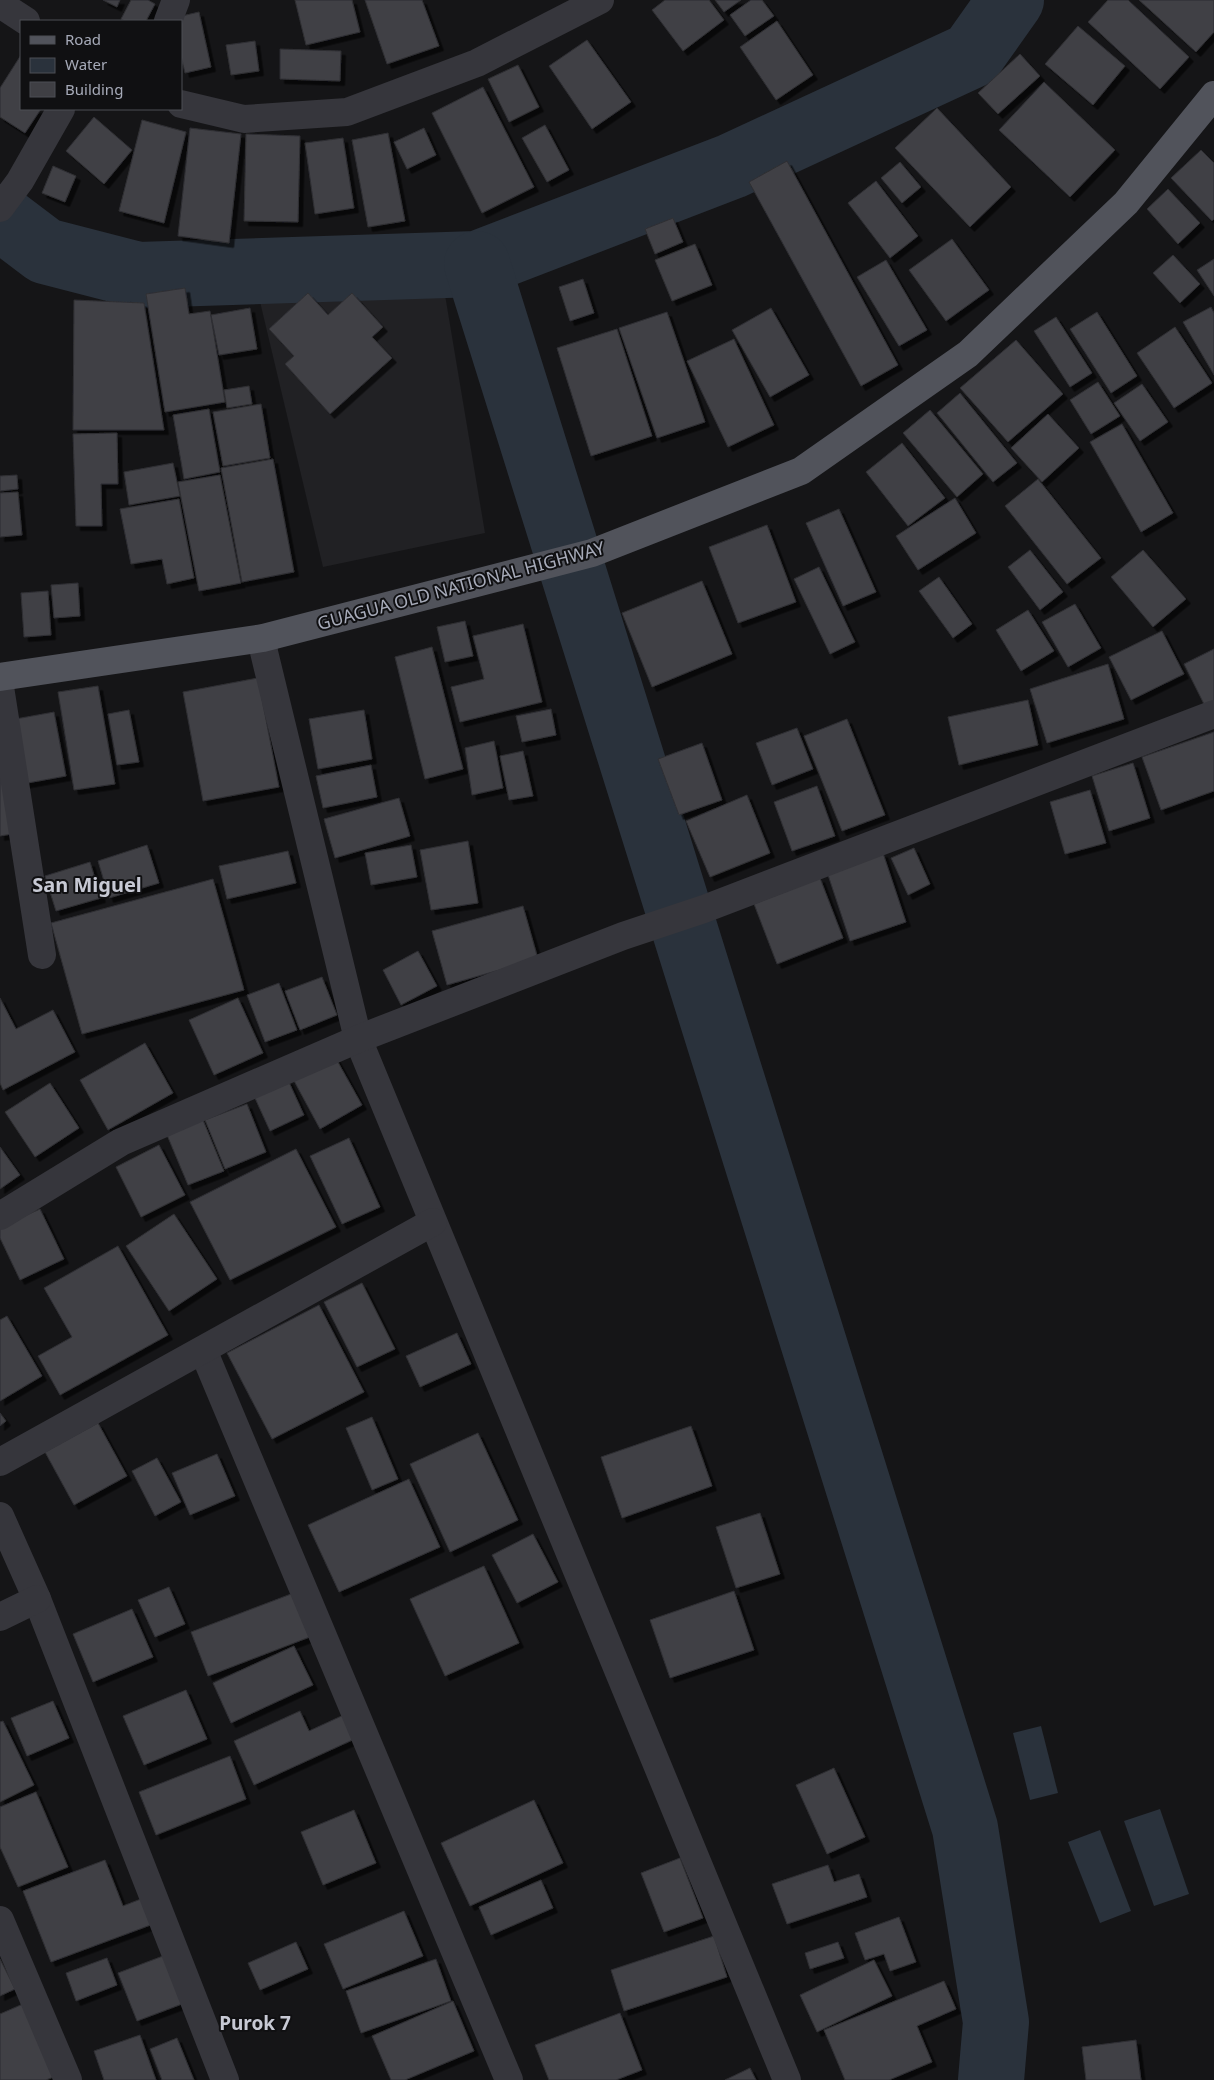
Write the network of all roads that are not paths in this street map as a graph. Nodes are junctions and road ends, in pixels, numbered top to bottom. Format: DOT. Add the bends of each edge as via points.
graph roads {
  1 [pos="176,0"];
  2 [pos="600,0"];
  3 [pos="0,4"];
  4 [pos="24,20"];
  5 [pos="168,20"];
  6 [pos="1214,95"];
  7 [pos="182,104"];
  8 [pos="60,110"];
  9 [pos="0,208"];
  10 [pos="263,638"];
  11 [pos="0,677"];
  12 [pos="0,687"];
  13 [pos="1214,714"];
  14 [pos="42,955"];
  15 [pos="358,1039"];
  16 [pos="0,1216"];
  17 [pos="433,1222"];
  18 [pos="203,1350"];
  19 [pos="0,1462"];
  20 [pos="0,1516"];
  21 [pos="37,1599"];
  22 [pos="0,1616"];
  23 [pos="0,1920"];
  24 [pos="68,2080"];
  25 [pos="225,2080"];
  26 [pos="509,2080"];
  27 [pos="787,2080"];
  1 -- 5 [label="street"];
  2 -- 7 [label="street" via="477,63 347,112 244,119"];
  3 -- 4 [label="street"];
  6 -- 10 [label="main road, GUAGUA OLD NATIONAL HIGHWAY" via="1126,203 968,354 801,471 592,553"];
  8 -- 9 [label="street" via="20,181"];
  10 -- 11 [label="main road, GUAGUA OLD NATIONAL HIGHWAY"];
  10 -- 15 [label="street"];
  12 -- 14 [label="street"];
  13 -- 15 [label="street"];
  15 -- 16 [label="street" via="121,1142"];
  15 -- 17 [label="street"];
  17 -- 18 [label="street"];
  17 -- 27 [label="street"];
  18 -- 19 [label="street"];
  18 -- 26 [label="street"];
  20 -- 21 [label="street"];
  21 -- 22 [label="street"];
  21 -- 25 [label="street"];
  23 -- 24 [label="street"];
}
